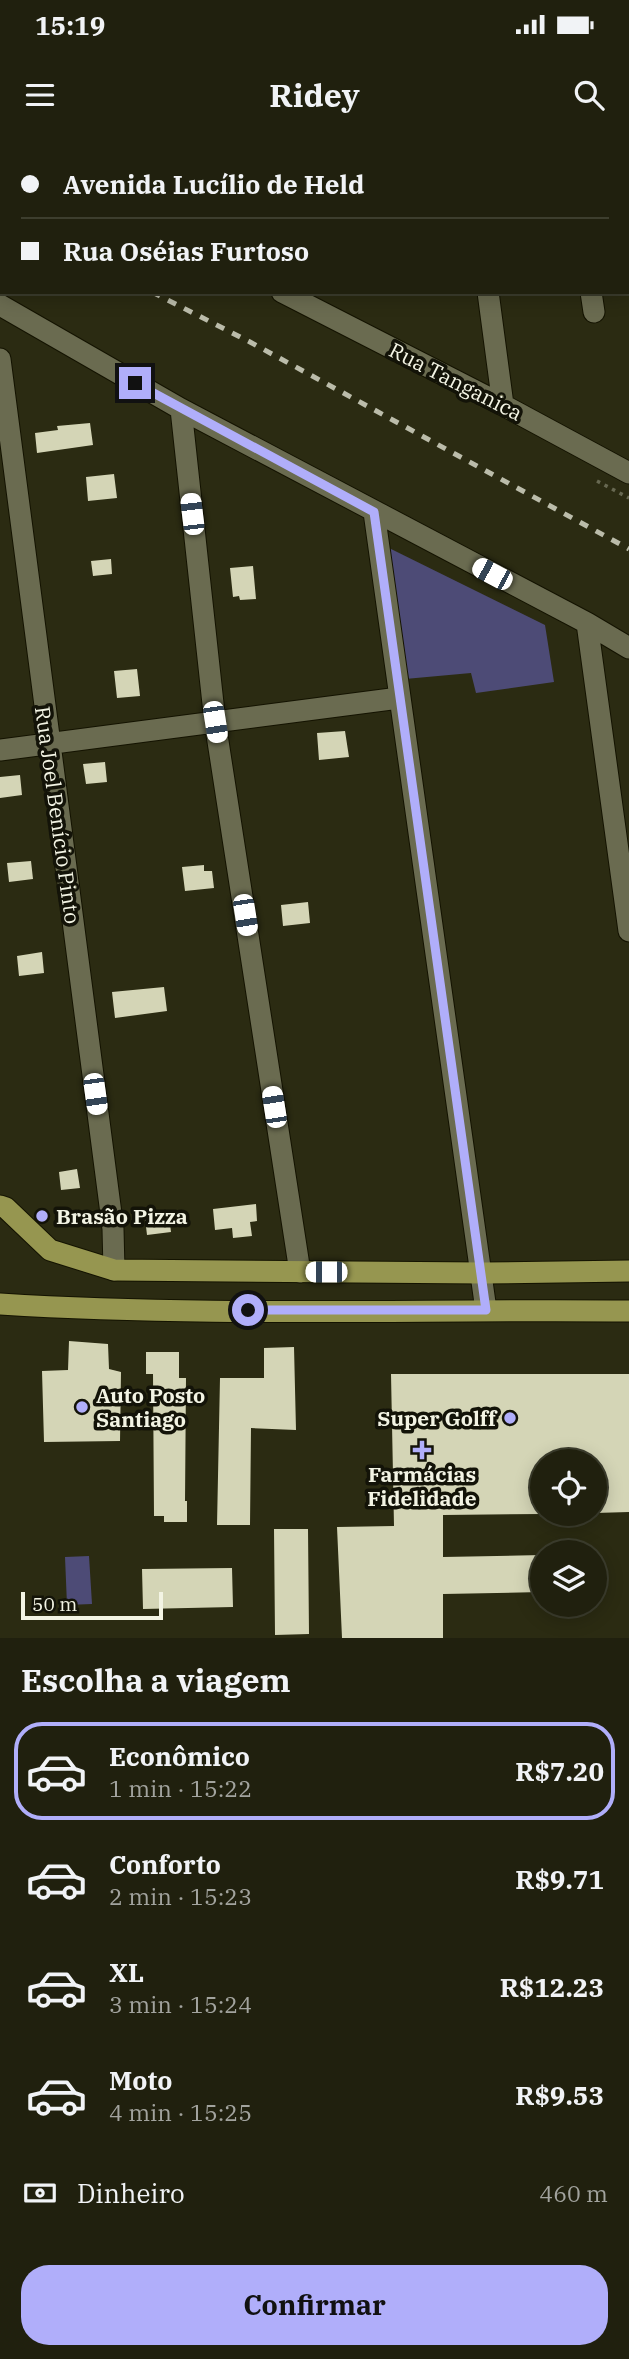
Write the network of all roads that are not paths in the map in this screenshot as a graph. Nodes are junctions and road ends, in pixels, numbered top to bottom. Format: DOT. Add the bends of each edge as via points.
graph roads {
  1 [pos="286,294"];
  2 [pos="488,294"];
  3 [pos="0,305"];
  4 [pos="0,359"];
  5 [pos="503,405"];
  6 [pos="181,410"];
  7 [pos="629,473"];
  8 [pos="374,512"];
  9 [pos="587,623"];
  10 [pos="629,648"];
  11 [pos="398,698"];
  12 [pos="215,722"];
  13 [pos="48,743"];
  14 [pos="0,750"];
  15 [pos="629,931"];
  16 [pos="2,1204"];
  17 [pos="114,1270"];
  18 [pos="629,1271"];
  19 [pos="300,1272"];
  20 [pos="483,1273"];
  21 [pos="0,1304"];
  22 [pos="113,1307"];
  23 [pos="486,1310"];
  24 [pos="629,1311"];
  1 -- 5 [label="street, Rua Tanganica"];
  2 -- 5 [label="street"];
  3 -- 6 [label="street"];
  4 -- 13 [label="street, Rua Joel Benício Pinto"];
  5 -- 7 [label="street, Rua Tanganica"];
  6 -- 8 [label="street"];
  6 -- 12 [label="street"];
  8 -- 9 [label="street"];
  8 -- 11 [label="street"];
  9 -- 10 [label="street"];
  9 -- 15 [label="street"];
  11 -- 12 [label="street"];
  11 -- 20 [label="street"];
  12 -- 13 [label="street"];
  12 -- 19 [label="street"];
  13 -- 14 [label="street"];
  13 -- 17 [label="street, Rua Joel Benício Pinto" via="113,1229"];
  16 -- 17 [label="main road" via="50,1250"];
  17 -- 19 [label="main road"];
  17 -- 22 [label="main road"];
  18 -- 20 [label="main road"];
  19 -- 20 [label="main road"];
  20 -- 23 [label="street"];
  21 -- 22 [label="main road"];
  22 -- 23 [label="main road"];
  23 -- 24 [label="main road"];
}
